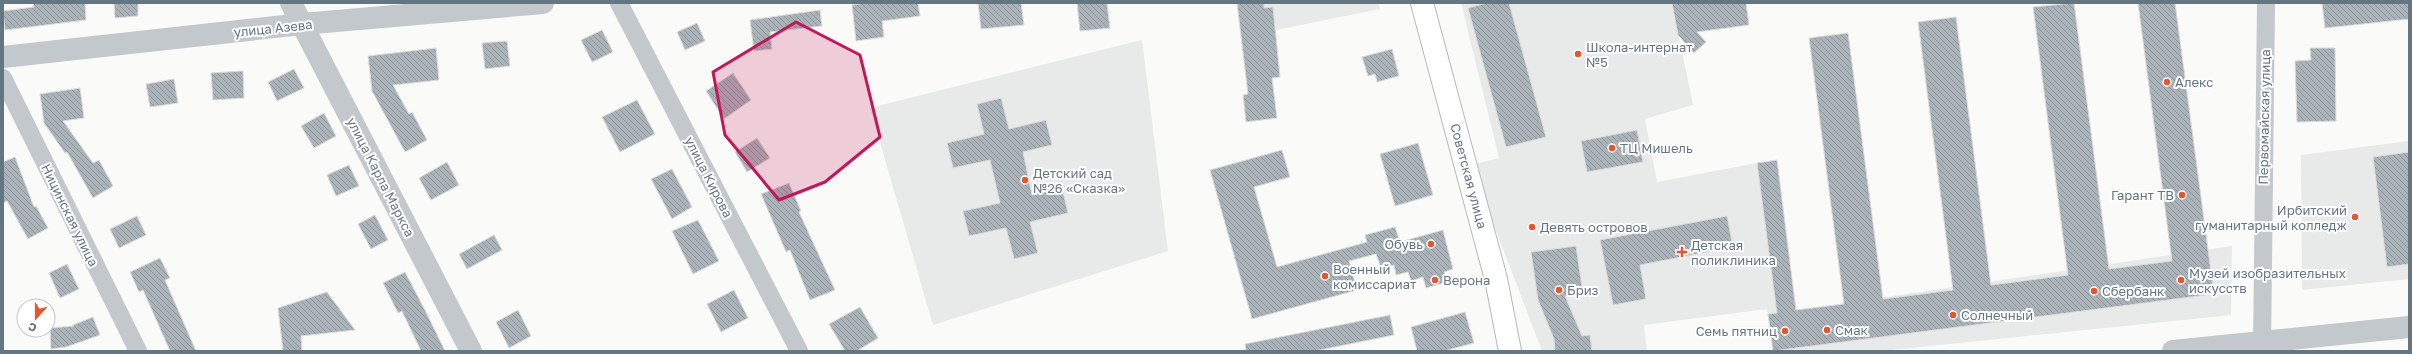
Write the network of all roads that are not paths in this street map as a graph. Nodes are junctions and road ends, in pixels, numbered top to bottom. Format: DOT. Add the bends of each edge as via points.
graph roads {
  1 [pos="291,3"];
  2 [pos="543,3"];
  3 [pos="619,3"];
  4 [pos="1422,3"];
  5 [pos="2266,3"];
  6 [pos="302,24"];
  7 [pos="3,57"];
  8 [pos="3,78"];
  9 [pos="2409,326"];
  10 [pos="2262,346"];
  11 [pos="138,351"];
  12 [pos="471,351"];
  13 [pos="799,351"];
  14 [pos="1510,351"];
  15 [pos="2173,351"];
  1 -- 6 [label="street, улица Карла Маркса"];
  2 -- 6 [label="street, улица Азева"];
  3 -- 13 [label="street, улица Кирова"];
  4 -- 14 [label="main road, Советская улица" via="1496,279"];
  5 -- 10 [label="street, Первомайская улица"];
  6 -- 7 [label="street, улица Азева"];
  6 -- 12 [label="street, улица Карла Маркса"];
  8 -- 11 [label="street, Ницинская улица"];
  9 -- 10 [label="street"];
  10 -- 15 [label="street"];
}
